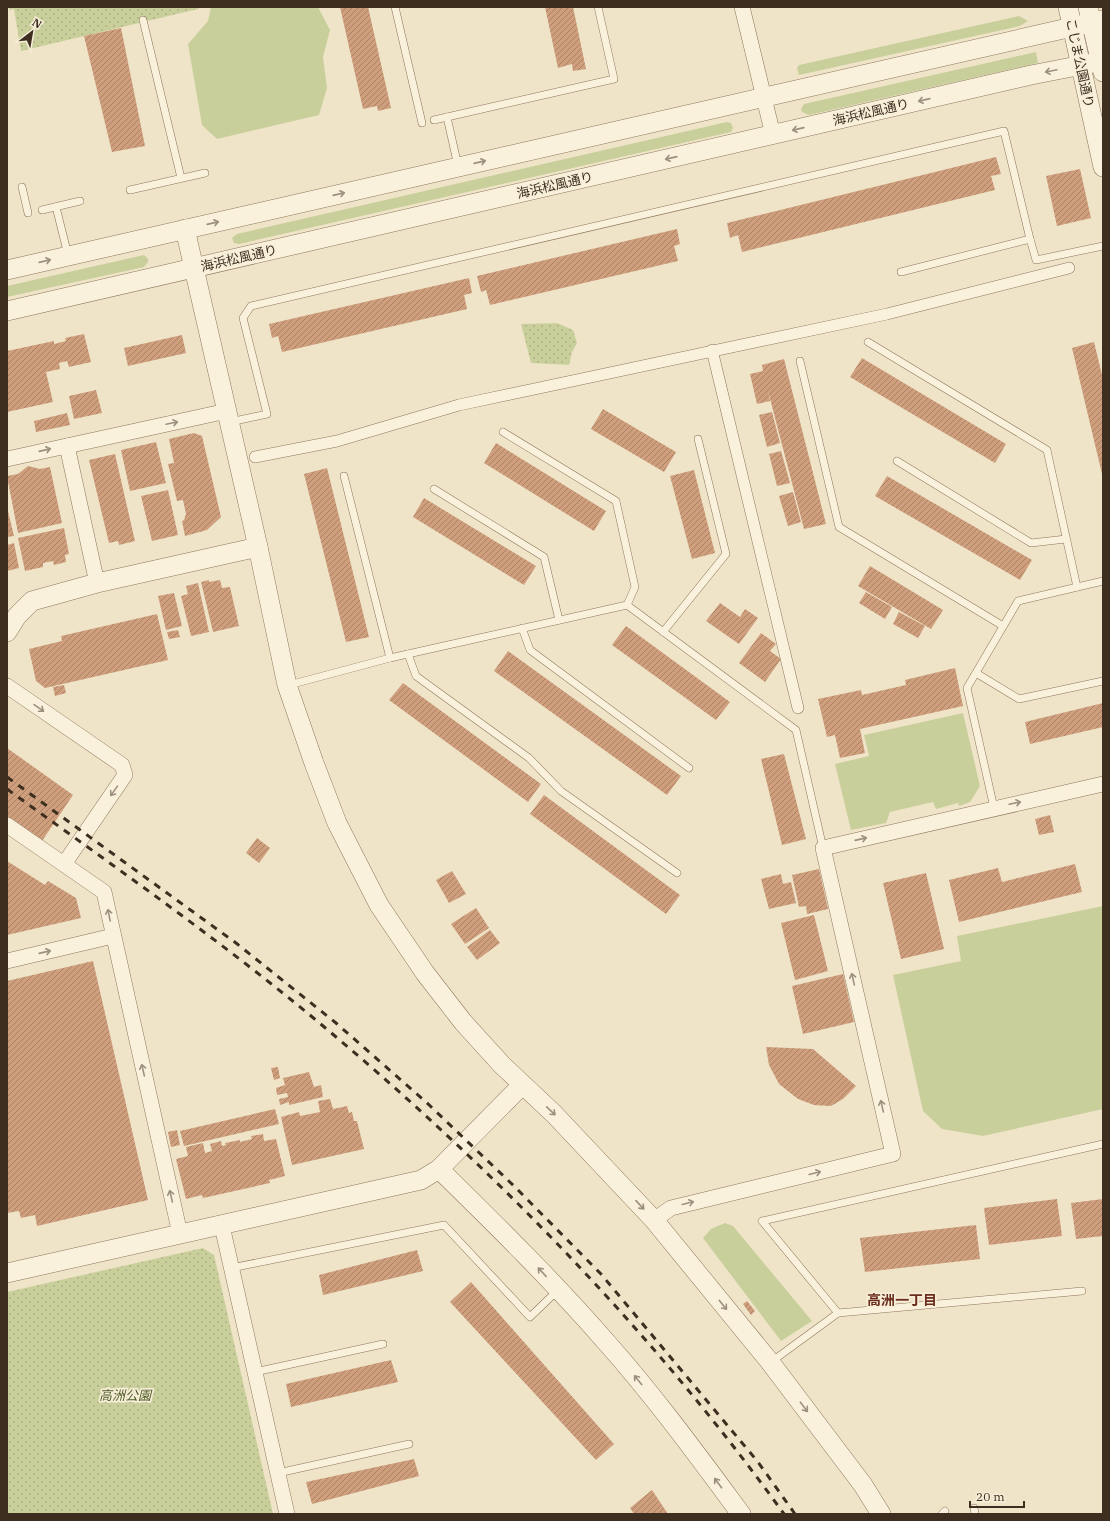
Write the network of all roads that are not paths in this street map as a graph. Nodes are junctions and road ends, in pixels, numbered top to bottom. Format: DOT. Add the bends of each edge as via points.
graph roads {
  1 [pos="395,7"];
  2 [pos="598,7"];
  3 [pos="742,7"];
  4 [pos="1068,7"];
  5 [pos="1094,16"];
  6 [pos="143,20"];
  7 [pos="1072,26"];
  8 [pos="1102,64"];
  9 [pos="1081,65"];
  10 [pos="764,97"];
  11 [pos="447,117"];
  12 [pos="434,120"];
  13 [pos="422,123"];
  14 [pos="773,135"];
  15 [pos="458,167"];
  16 [pos="1103,167"];
  17 [pos="205,173"];
  18 [pos="181,178"];
  19 [pos="22,187"];
  20 [pos="130,190"];
  21 [pos="80,201"];
  22 [pos="56,207"];
  23 [pos="42,210"];
  24 [pos="28,213"];
  25 [pos="185,229"];
  26 [pos="1030,239"];
  27 [pos="1103,246"];
  28 [pos="68,256"];
  29 [pos="194,268"];
  30 [pos="1069,268"];
  31 [pos="7,270"];
  32 [pos="901,272"];
  33 [pos="7,311"];
  34 [pos="868,342"];
  35 [pos="712,350"];
  36 [pos="800,361"];
  37 [pos="228,417"];
  38 [pos="503,432"];
  39 [pos="698,439"];
  40 [pos="67,446"];
  41 [pos="256,457"];
  42 [pos="7,459"];
  43 [pos="898,461"];
  44 [pos="344,476"];
  45 [pos="434,489"];
  46 [pos="1066,539"];
  47 [pos="258,548"];
  48 [pos="1103,581"];
  49 [pos="98,583"];
  50 [pos="1077,587"];
  51 [pos="627,605"];
  52 [pos="559,620"];
  53 [pos="1003,626"];
  54 [pos="522,628"];
  55 [pos="7,632"];
  56 [pos="663,632"];
  57 [pos="408,654"];
  58 [pos="390,658"];
  59 [pos="976,673"];
  60 [pos="1103,681"];
  61 [pos="287,685"];
  62 [pos="7,686"];
  63 [pos="798,708"];
  64 [pos="689,768"];
  65 [pos="1103,784"];
  66 [pos="994,808"];
  67 [pos="7,824"];
  68 [pos="824,848"];
  69 [pos="64,864"];
  70 [pos="677,873"];
  71 [pos="113,936"];
  72 [pos="7,961"];
  73 [pos="522,1085"];
  74 [pos="1103,1144"];
  75 [pos="439,1169"];
  76 [pos="654,1220"];
  77 [pos="222,1226"];
  78 [pos="180,1234"];
  79 [pos="231,1268"];
  80 [pos="7,1273"];
  81 [pos="559,1290"];
  82 [pos="1082,1291"];
  83 [pos="838,1313"];
  84 [pos="383,1344"];
  85 [pos="770,1362"];
  86 [pos="254,1372"];
  87 [pos="409,1444"];
  88 [pos="278,1473"];
  89 [pos="287,1514"];
  90 [pos="741,1514"];
  91 [pos="881,1514"];
  1 -- 13 [label="lane"];
  2 -- 11 [label="lane" via="614,79"];
  3 -- 10 [label="street"];
  4 -- 7 [label="street, こじま公園通り"];
  5 -- 7 [label="street"];
  5 -- 8 [label="street, こじま公園通り"];
  6 -- 18 [label="lane"];
  7 -- 9 [label="street, こじま公園通り"];
  7 -- 10 [label="street"];
  8 -- 9 [label="street, 海浜松風通り"];
  9 -- 14 [label="street, 海浜松風通り, one-way"];
  9 -- 16 [label="street, こじま公園通り"];
  10 -- 14 [label="street"];
  15 -- 10 [label="street, one-way"];
  11 -- 12 [label="lane"];
  11 -- 15 [label="lane"];
  14 -- 29 [label="street, 海浜松風通り, one-way"];
  25 -- 15 [label="street, one-way"];
  17 -- 18 [label="lane"];
  18 -- 20 [label="lane"];
  19 -- 24 [label="lane"];
  21 -- 22 [label="lane"];
  22 -- 23 [label="lane"];
  22 -- 28 [label="lane"];
  25 -- 28 [label="street"];
  25 -- 29 [label="street"];
  26 -- 27 [label="lane" via="1036,260"];
  26 -- 32 [label="lane"];
  26 -- 37 [label="lane" via="1004,131 251,306 243,318 267,414"];
  31 -- 28 [label="street, one-way"];
  29 -- 33 [label="street, 海浜松風通り"];
  29 -- 37 [label="street"];
  30 -- 35 [label="street" via="887,314"];
  34 -- 46 [label="lane" via="1047,450"];
  35 -- 41 [label="street" via="459,405 337,441"];
  35 -- 63 [label="street"];
  36 -- 53 [label="lane" via="839,527"];
  40 -- 37 [label="street, one-way"];
  37 -- 47 [label="street"];
  38 -- 51 [label="lane" via="616,502 635,587"];
  39 -- 56 [label="lane" via="726,554"];
  42 -- 40 [label="street, one-way"];
  40 -- 49 [label="street"];
  43 -- 46 [label="lane" via="1031,543"];
  44 -- 58 [label="lane"];
  45 -- 52 [label="lane" via="544,557"];
  46 -- 50 [label="lane"];
  47 -- 49 [label="street"];
  47 -- 61 [label="street"];
  48 -- 50 [label="lane"];
  49 -- 55 [label="street" via="32,601 17,616"];
  50 -- 53 [label="lane" via="1018,601"];
  51 -- 52 [label="lane"];
  51 -- 56 [label="lane"];
  52 -- 54 [label="lane"];
  53 -- 59 [label="lane"];
  54 -- 57 [label="lane"];
  54 -- 64 [label="lane" via="530,650"];
  56 -- 68 [label="lane" via="796,730"];
  57 -- 58 [label="lane"];
  57 -- 70 [label="lane" via="416,676 529,758 562,790"];
  58 -- 61 [label="lane"];
  59 -- 60 [label="lane" via="1019,699"];
  59 -- 66 [label="lane" via="967,688"];
  61 -- 73 [label="street" via="337,823 379,904 425,973 463,1022"];
  62 -- 69 [label="street, one-way" via="122,765 125,775"];
  66 -- 65 [label="street, one-way"];
  68 -- 66 [label="street, one-way"];
  67 -- 69 [label="street"];
  76 -- 68 [label="street, one-way" via="671,1208 893,1154"];
  71 -- 69 [label="street, one-way" via="104,892"];
  72 -- 71 [label="street, one-way"];
  78 -- 71 [label="street, one-way"];
  73 -- 75 [label="street"];
  73 -- 76 [label="street, one-way" via="554,1114"];
  74 -- 83 [label="lane" via="762,1221"];
  75 -- 77 [label="street" via="422,1180"];
  81 -- 75 [label="street, one-way"];
  76 -- 85 [label="street, one-way"];
  77 -- 78 [label="street"];
  77 -- 79 [label="street"];
  78 -- 80 [label="street"];
  79 -- 81 [label="lane" via="444,1225 530,1317"];
  79 -- 86 [label="street"];
  90 -- 81 [label="street, one-way" via="685,1439 608,1344"];
  82 -- 83 [label="lane"];
  83 -- 85 [label="lane"];
  84 -- 86 [label="lane"];
  85 -- 91 [label="street, one-way" via="863,1485"];
  86 -- 88 [label="street"];
  87 -- 88 [label="lane"];
  88 -- 89 [label="street"];
}
